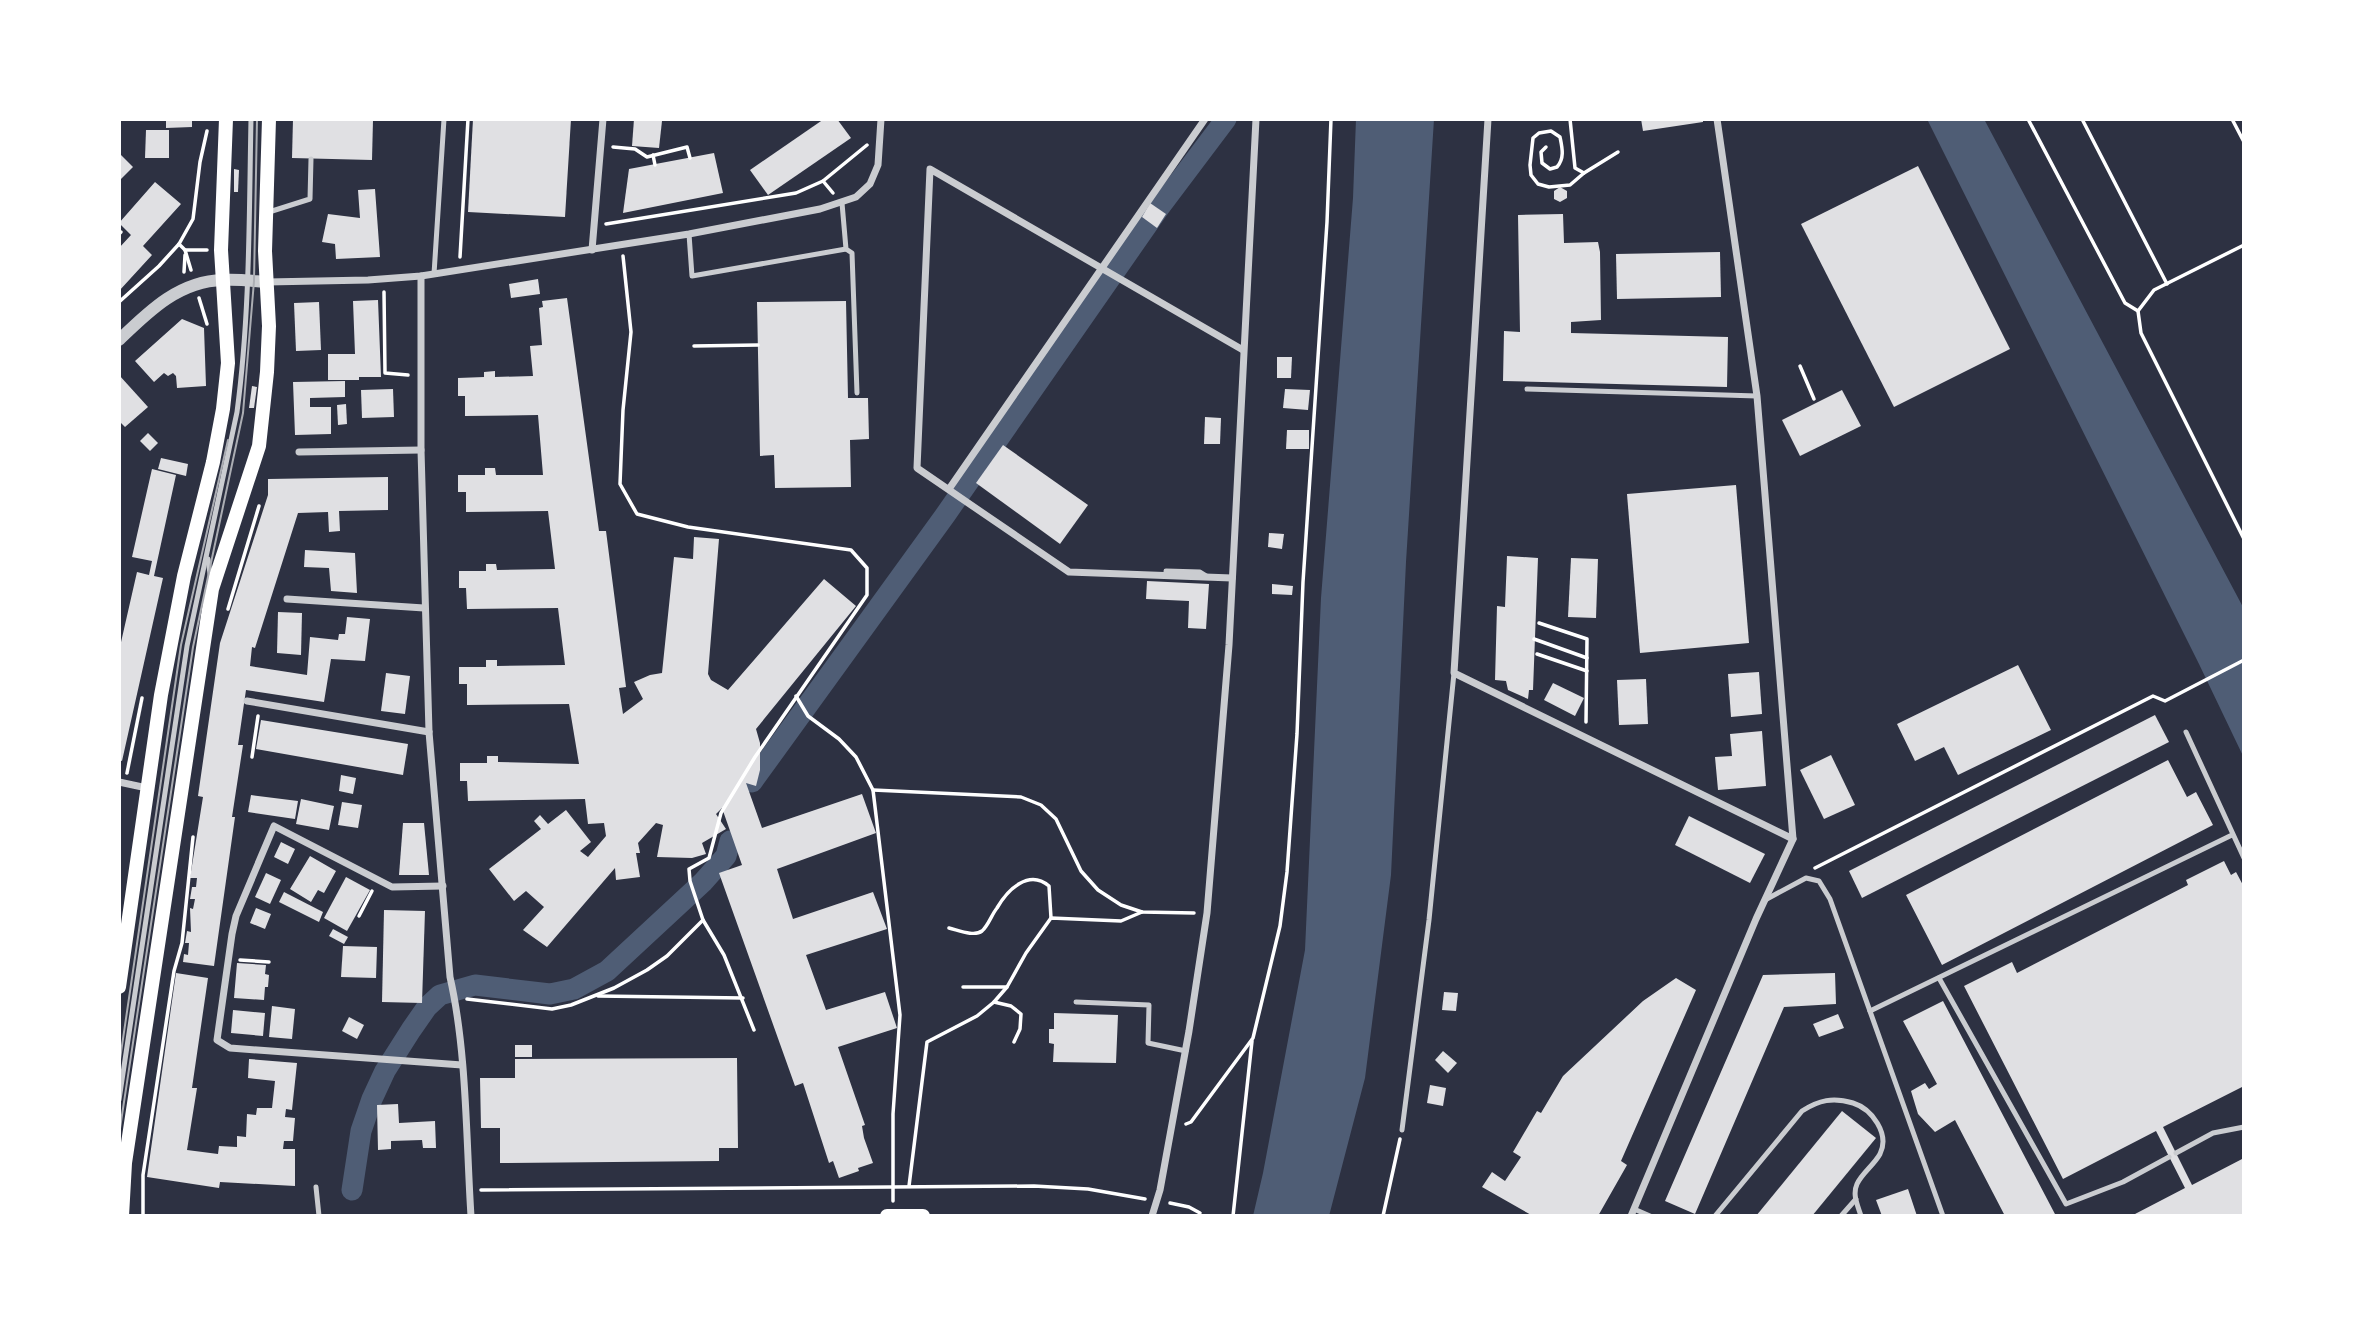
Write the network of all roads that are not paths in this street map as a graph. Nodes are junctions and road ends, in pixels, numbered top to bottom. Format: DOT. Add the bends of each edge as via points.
graph roads {
  1 [pos="226,119"];
  2 [pos="251,119"];
  3 [pos="269,119"];
  4 [pos="444,119"];
  5 [pos="603,119"];
  6 [pos="881,119"];
  7 [pos="1205,119"];
  8 [pos="1256,119"];
  9 [pos="1488,119"];
  10 [pos="1717,119"];
  11 [pos="311,159"];
  12 [pos="842,203"];
  13 [pos="266,213"];
  14 [pos="690,234"];
  15 [pos="846,249"];
  16 [pos="592,250"];
  17 [pos="1102,267"];
  18 [pos="434,274"];
  19 [pos="421,276"];
  20 [pos="221,280"];
  21 [pos="248,281"];
  22 [pos="267,282"];
  23 [pos="119,340"];
  24 [pos="1243,350"];
  25 [pos="1527,389"];
  26 [pos="857,393"];
  27 [pos="1758,396"];
  28 [pos="421,450"];
  29 [pos="299,452"];
  30 [pos="949,489"];
  31 [pos="208,553"];
  32 [pos="1166,571"];
  33 [pos="1232,578"];
  34 [pos="212,589"];
  35 [pos="287,599"];
  36 [pos="424,608"];
  37 [pos="1454,673"];
  38 [pos="247,701"];
  39 [pos="429,732"];
  40 [pos="2186,732"];
  41 [pos="119,782"];
  42 [pos="147,788"];
  43 [pos="2232,835"];
  44 [pos="1793,839"];
  45 [pos="2244,858"];
  46 [pos="443,886"];
  47 [pos="1765,900"];
  48 [pos="1939,978"];
  49 [pos="119,987"];
  50 [pos="1076,1002"];
  51 [pos="1870,1012"];
  52 [pos="1186,1051"];
  53 [pos="461,1065"];
  54 [pos="119,1100"];
  55 [pos="2244,1127"];
  56 [pos="1402,1130"];
  57 [pos="2176,1153"];
  58 [pos="2169,1157"];
  59 [pos="316,1186"];
  60 [pos="1856,1199"];
  61 [pos="1632,1212"];
  62 [pos="122,1216"];
  63 [pos="318,1216"];
  64 [pos="471,1216"];
  65 [pos="887,1216"];
  66 [pos="893,1216"];
  67 [pos="923,1216"];
  68 [pos="1152,1216"];
  69 [pos="1650,1216"];
  70 [pos="1715,1216"];
  71 [pos="1841,1216"];
  72 [pos="1861,1216"];
  73 [pos="1943,1216"];
  1 -- 20 [label="main road"];
  2 -- 21 [label="lane"];
  3 -- 13 [label="main road"];
  4 -- 18 [label="lane"];
  5 -- 16 [label="street"];
  6 -- 12 [label="street" via="875,175 863,191"];
  7 -- 17 [label="street"];
  8 -- 24 [label="street"];
  9 -- 37 [label="street"];
  10 -- 27 [label="street"];
  11 -- 13 [label="lane" via="310,200"];
  12 -- 14 [label="street"];
  12 -- 15 [label="lane"];
  13 -- 22 [label="main road"];
  14 -- 15 [label="lane" via="692,276"];
  14 -- 16 [label="street"];
  15 -- 26 [label="lane" via="852,253"];
  16 -- 18 [label="street"];
  17 -- 24 [label="street"];
  17 -- 30 [label="street"];
  17 -- 30 [label="street" via="930,169 917,468"];
  18 -- 19 [label="street"];
  19 -- 22 [label="street"];
  19 -- 28 [label="street"];
  20 -- 21 [label="street"];
  20 -- 23 [label="street" via="182,288 149,310"];
  20 -- 42 [label="main road" via="228,363 223,409 184,576"];
  21 -- 22 [label="street"];
  21 -- 31 [label="lane" via="237,412"];
  22 -- 34 [label="main road" via="268,360 259,446"];
  24 -- 33 [label="street"];
  25 -- 27 [label="lane"];
  27 -- 44 [label="street"];
  28 -- 29 [label="street"];
  28 -- 36 [label="street"];
  30 -- 33 [label="street" via="1069,572"];
  31 -- 34 [label="lane"];
  31 -- 54 [label="lane" via="187,646"];
  32 -- 33 [label="lane"];
  33 -- 52 [label="street" via="1207,913"];
  34 -- 62 [label="main road" via="125,1163"];
  35 -- 36 [label="street"];
  36 -- 39 [label="street"];
  37 -- 44 [label="street"];
  37 -- 56 [label="lane"];
  38 -- 39 [label="street"];
  39 -- 46 [label="street"];
  40 -- 43 [label="lane"];
  41 -- 42 [label="street"];
  42 -- 49 [label="main road"];
  43 -- 45 [label="lane"];
  43 -- 48 [label="lane"];
  44 -- 47 [label="street"];
  46 -- 53 [label="street"];
  46 -- 53 [label="street" via="392,887 274,826 236,916 217,1040 230,1048"];
  47 -- 51 [label="lane" via="1806,878 1819,881 1830,899"];
  47 -- 61 [label="street"];
  48 -- 51 [label="lane"];
  48 -- 58 [label="lane" via="2066,1204 2123,1182"];
  50 -- 52 [label="lane" via="1149,1005 1148,1043"];
  51 -- 73 [label="lane"];
  52 -- 68 [label="street"];
  53 -- 64 [label="street"];
  55 -- 57 [label="lane" via="2213,1133"];
  59 -- 63 [label="lane"];
  60 -- 70 [label="lane" via="1857,1184 1881,1153 1882,1132 1873,1116 1859,1105 1818,1101 1802,1111"];
  60 -- 71 [label="lane"];
  60 -- 72 [label="lane"];
  61 -- 69 [label="lane"];
  65 -- 66 [label="main road"];
  66 -- 67 [label="main road"];
}
